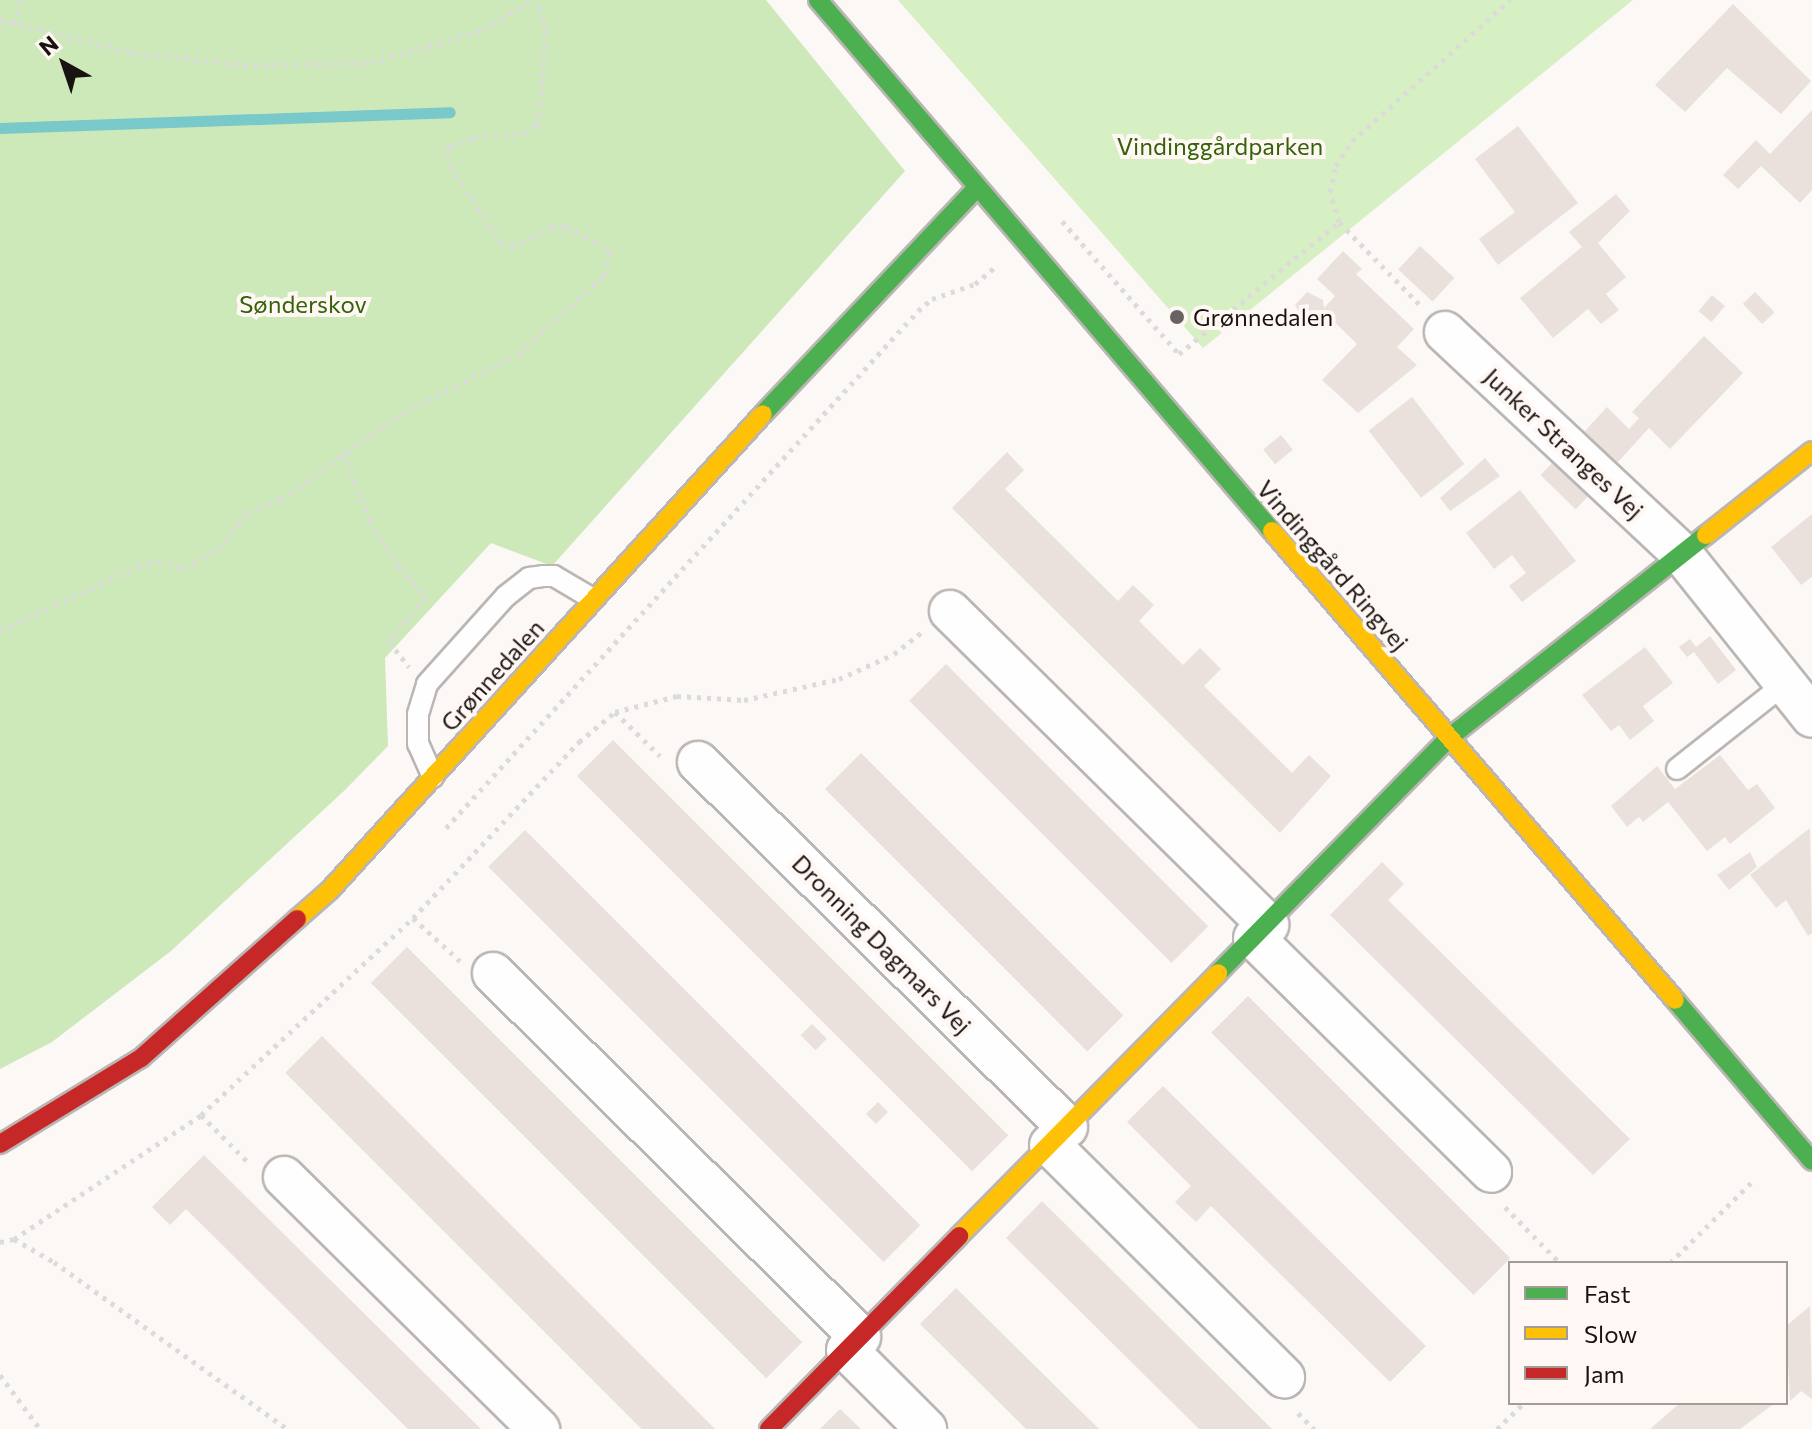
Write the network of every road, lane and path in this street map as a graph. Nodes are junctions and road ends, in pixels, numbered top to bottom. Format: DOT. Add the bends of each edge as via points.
graph roads {
  1 [pos="21,0"];
  2 [pos="535,0"];
  3 [pos="818,0"];
  4 [pos="1510,0"];
  5 [pos="0,20"];
  6 [pos="14,24"];
  7 [pos="976,189"];
  8 [pos="1339,222"];
  9 [pos="1024,241"];
  10 [pos="1445,332"];
  11 [pos="1179,354"];
  12 [pos="1144,381"];
  13 [pos="1812,451"];
  14 [pos="344,452"];
  15 [pos="1682,554"];
  16 [pos="593,599"];
  17 [pos="950,611"];
  18 [pos="0,631"];
  19 [pos="1786,683"];
  20 [pos="427,684"];
  21 [pos="615,712"];
  22 [pos="1812,717"];
  23 [pos="1450,737"];
  24 [pos="698,762"];
  25 [pos="1677,769"];
  26 [pos="433,777"];
  27 [pos="443,831"];
  28 [pos="413,918"];
  29 [pos="1261,931"];
  30 [pos="493,973"];
  31 [pos="201,1115"];
  32 [pos="1058,1136"];
  33 [pos="0,1144"];
  34 [pos="1812,1161"];
  35 [pos="1491,1172"];
  36 [pos="284,1177"];
  37 [pos="1754,1180"];
  38 [pos="14,1239"];
  39 [pos="0,1242"];
  40 [pos="1558,1261"];
  41 [pos="1672,1261"];
  42 [pos="853,1344"];
  43 [pos="0,1375"];
  44 [pos="1284,1377"];
  45 [pos="1522,1405"];
  46 [pos="40,1429"];
  47 [pos="287,1429"];
  48 [pos="539,1429"];
  49 [pos="769,1429"];
  50 [pos="926,1429"];
  51 [pos="1497,1429"];
  1 -- 6 [label="path"];
  2 -- 6 [label="path" via="483,30 371,63 229,63 135,53"];
  2 -- 14 [label="path" via="546,30 538,125 524,133 474,138 449,147 447,161 502,244 514,246 552,227 565,227 605,247 608,266 518,354 401,414"];
  3 -- 7 [label="street, Vindinggård Ringvej"];
  4 -- 8 [label="path" via="1352,141 1336,166 1330,192"];
  5 -- 6 [label="path"];
  7 -- 9 [label="street, Vindinggård Ringvej"];
  7 -- 16 [label="street, Grønnedalen" via="897,267"];
  8 -- 10 [label="path"];
  8 -- 11 [label="path"];
  9 -- 11 [label="path" via="1048,220 1070,226"];
  9 -- 12 [label="street, Vindinggård Ringvej"];
  9 -- 27 [label="path" via="975,284 932,299 918,311"];
  10 -- 15 [label="street, Junker Stranges Vej"];
  11 -- 12 [label="path"];
  12 -- 23 [label="street, Vindinggård Ringvej"];
  13 -- 15 [label="street"];
  14 -- 18 [label="path" via="281,499 249,512 219,549 184,569 158,560 137,567"];
  14 -- 20 [label="path" via="369,520 399,568 426,597 389,642"];
  15 -- 19 [label="street, Junker Stranges Vej"];
  15 -- 23 [label="street"];
  16 -- 20 [label="lane" via="554,576 529,578 506,596"];
  16 -- 26 [label="street, Grønnedalen"];
  17 -- 21 [label="path" via="894,654 839,679 744,700 677,696"];
  17 -- 29 [label="street"];
  19 -- 22 [label="street, Junker Stranges Vej"];
  19 -- 25 [label="lane"];
  20 -- 26 [label="lane" via="418,714 418,744"];
  21 -- 24 [label="path" via="670,765"];
  21 -- 28 [label="path" via="579,742"];
  23 -- 29 [label="street"];
  23 -- 34 [label="street, Vindinggård Ringvej"];
  24 -- 32 [label="street, Dronning Dagmars Vej"];
  26 -- 33 [label="street, Grønnedalen" via="330,890 141,1058"];
  28 -- 30 [label="path" via="469,969"];
  28 -- 31 [label="path"];
  29 -- 32 [label="street"];
  29 -- 35 [label="street"];
  30 -- 42 [label="street"];
  31 -- 36 [label="path" via="266,1180"];
  31 -- 38 [label="path"];
  32 -- 42 [label="street"];
  32 -- 44 [label="street, Dronning Dagmars Vej"];
  35 -- 40 [label="path" via="1489,1190"];
  36 -- 48 [label="street"];
  37 -- 41 [label="path"];
  38 -- 39 [label="path"];
  38 -- 47 [label="path"];
  42 -- 49 [label="street"];
  42 -- 50 [label="street"];
  43 -- 46 [label="path"];
  45 -- 51 [label="path"];
}
